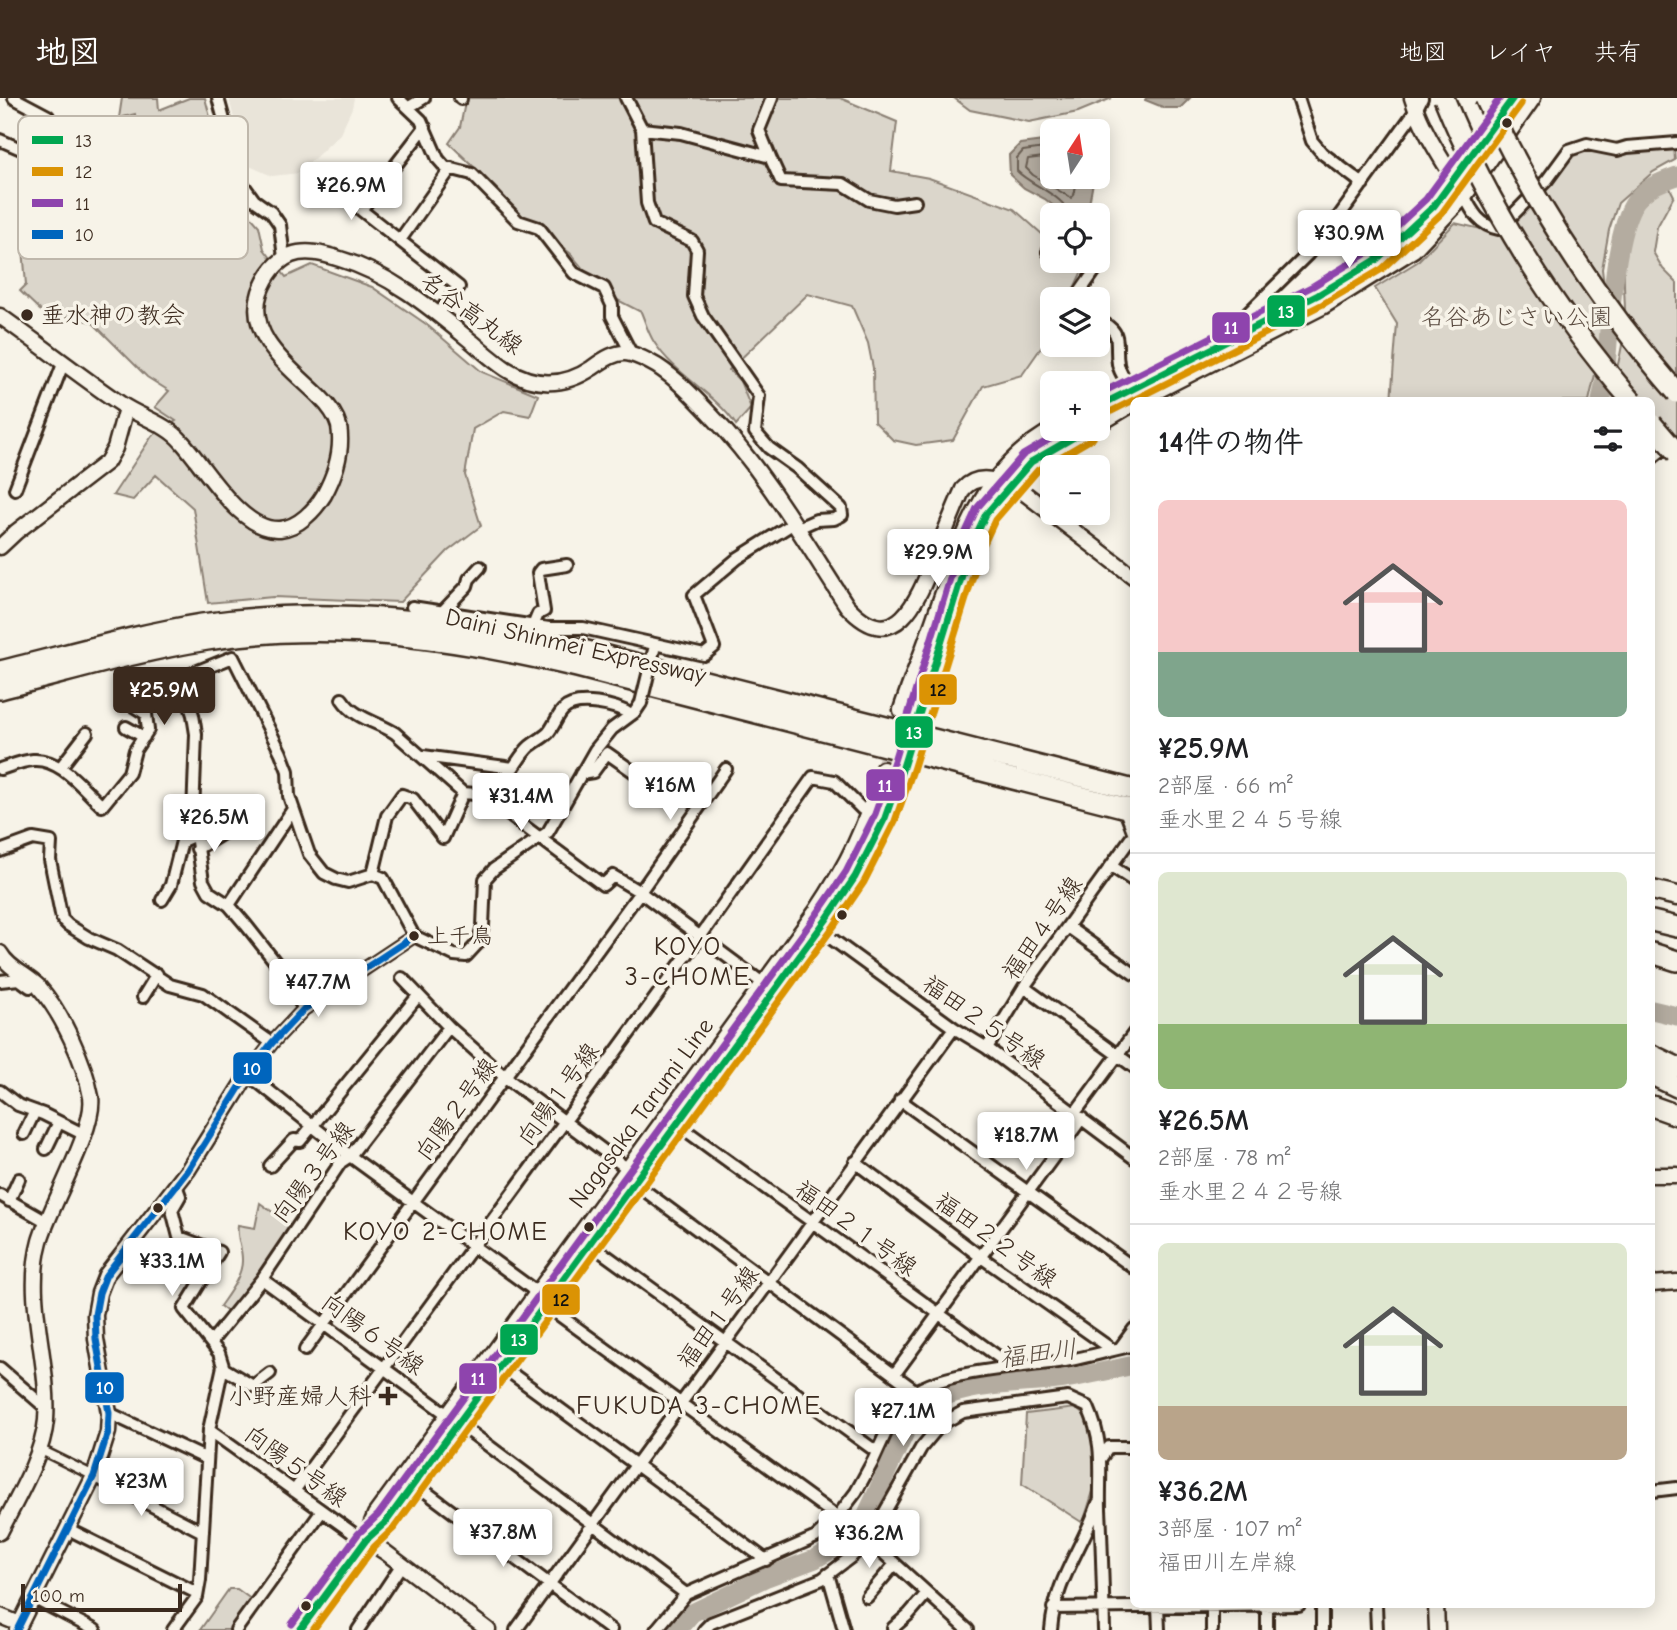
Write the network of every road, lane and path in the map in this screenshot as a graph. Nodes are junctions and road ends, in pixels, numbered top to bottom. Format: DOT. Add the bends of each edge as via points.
graph roads {
  1 [pos="14,98"];
  2 [pos="218,98"];
  3 [pos="398,98"];
  4 [pos="424,98"];
  5 [pos="772,98"];
  6 [pos="1298,98"];
  7 [pos="1444,98"];
  8 [pos="1485,98"];
  9 [pos="1513,98"];
  10 [pos="1532,98"];
  11 [pos="628,99"];
  12 [pos="1417,102"];
  13 [pos="410,107"];
  14 [pos="48,116"];
  15 [pos="223,116"];
  16 [pos="425,127"];
  17 [pos="642,129"];
  18 [pos="0,139"];
  19 [pos="1677,144"];
  20 [pos="18,147"];
  21 [pos="770,157"];
  22 [pos="451,168"];
  23 [pos="1455,180"];
  24 [pos="1363,184"];
  25 [pos="248,192"];
  26 [pos="1464,195"];
  27 [pos="915,202"];
  28 [pos="400,240"];
  29 [pos="284,258"];
  30 [pos="438,314"];
  31 [pos="0,316"];
  32 [pos="1110,326"];
  33 [pos="1252,335"];
  34 [pos="631,354"];
  35 [pos="63,364"];
  36 [pos="1677,393"];
  37 [pos="1134,397"];
  38 [pos="1629,397"];
  39 [pos="1130,398"];
  40 [pos="1130,400"];
  41 [pos="1110,403"];
  42 [pos="126,408"];
  43 [pos="1110,415"];
  44 [pos="1655,427"];
  45 [pos="1040,438"];
  46 [pos="1677,439"];
  47 [pos="1067,441"];
  48 [pos="1677,453"];
  49 [pos="1655,456"];
  50 [pos="1002,483"];
  51 [pos="15,489"];
  52 [pos="796,526"];
  53 [pos="0,547"];
  54 [pos="567,565"];
  55 [pos="480,567"];
  56 [pos="1130,574"];
  57 [pos="412,607"];
  58 [pos="444,610"];
  59 [pos="533,626"];
  60 [pos="655,647"];
  61 [pos="0,671"];
  62 [pos="193,673"];
  63 [pos="181,679"];
  64 [pos="0,689"];
  65 [pos="342,699"];
  66 [pos="132,705"];
  67 [pos="902,710"];
  68 [pos="631,715"];
  69 [pos="918,719"];
  70 [pos="127,727"];
  71 [pos="87,733"];
  72 [pos="144,737"];
  73 [pos="423,756"];
  74 [pos="903,767"];
  75 [pos="61,768"];
  76 [pos="0,769"];
  77 [pos="726,769"];
  78 [pos="883,770"];
  79 [pos="581,774"];
  80 [pos="688,778"];
  81 [pos="1062,781"];
  82 [pos="1130,790"];
  83 [pos="463,793"];
  84 [pos="293,809"];
  85 [pos="1130,811"];
  86 [pos="871,812"];
  87 [pos="228,830"];
  88 [pos="195,835"];
  89 [pos="540,838"];
  90 [pos="1130,840"];
  91 [pos="197,849"];
  92 [pos="0,850"];
  93 [pos="1111,866"];
  94 [pos="373,874"];
  95 [pos="1130,878"];
  96 [pos="1655,891"];
  97 [pos="640,892"];
  98 [pos="1677,896"];
  99 [pos="162,900"];
  100 [pos="229,905"];
  101 [pos="1655,921"];
  102 [pos="814,926"];
  103 [pos="1677,926"];
  104 [pos="1068,927"];
  105 [pos="414,936"];
  106 [pos="700,937"];
  107 [pos="1655,943"];
  108 [pos="1677,949"];
  109 [pos="0,953"];
  110 [pos="1655,954"];
  111 [pos="1677,961"];
  112 [pos="1130,971"];
  113 [pos="157,974"];
  114 [pos="402,978"];
  115 [pos="0,981"];
  116 [pos="764,984"];
  117 [pos="1024,987"];
  118 [pos="418,996"];
  119 [pos="143,997"];
  120 [pos="48,999"];
  121 [pos="304,1009"];
  122 [pos="449,1027"];
  123 [pos="954,1028"];
  124 [pos="1130,1038"];
  125 [pos="272,1043"];
  126 [pos="987,1048"];
  127 [pos="1117,1056"];
  128 [pos="1655,1056"];
  129 [pos="1130,1065"];
  130 [pos="1677,1067"];
  131 [pos="248,1074"];
  132 [pos="1655,1076"];
  133 [pos="505,1077"];
  134 [pos="1677,1087"];
  135 [pos="0,1091"];
  136 [pos="1655,1091"];
  137 [pos="1677,1099"];
  138 [pos="900,1100"];
  139 [pos="1655,1107"];
  140 [pos="35,1111"];
  141 [pos="1677,1115"];
  142 [pos="1078,1116"];
  143 [pos="59,1122"];
  144 [pos="563,1122"];
  145 [pos="677,1124"];
  146 [pos="312,1125"];
  147 [pos="24,1134"];
  148 [pos="83,1134"];
  149 [pos="46,1149"];
  150 [pos="1130,1155"];
  151 [pos="351,1156"];
  152 [pos="855,1162"];
  153 [pos="270,1166"];
  154 [pos="1655,1175"];
  155 [pos="1677,1175"];
  156 [pos="631,1176"];
  157 [pos="19,1179"];
  158 [pos="176,1185"];
  159 [pos="1028,1193"];
  160 [pos="5,1198"];
  161 [pos="414,1202"];
  162 [pos="47,1222"];
  163 [pos="813,1223"];
  164 [pos="589,1243"];
  165 [pos="473,1246"];
  166 [pos="981,1257"];
  167 [pos="1130,1265"];
  168 [pos="262,1279"];
  169 [pos="769,1282"];
  170 [pos="1677,1282"];
  171 [pos="1655,1284"];
  172 [pos="541,1299"];
  173 [pos="939,1314"];
  174 [pos="323,1324"];
  175 [pos="1130,1333"];
  176 [pos="211,1342"];
  177 [pos="725,1342"];
  178 [pos="1130,1346"];
  179 [pos="1116,1349"];
  180 [pos="304,1350"];
  181 [pos="500,1365"];
  182 [pos="1011,1366"];
  183 [pos="0,1368"];
  184 [pos="223,1368"];
  185 [pos="384,1368"];
  186 [pos="270,1373"];
  187 [pos="894,1375"];
  188 [pos="916,1391"];
  189 [pos="680,1404"];
  190 [pos="46,1408"];
  191 [pos="109,1413"];
  192 [pos="453,1420"];
  193 [pos="209,1430"];
  194 [pos="1130,1447"];
  195 [pos="38,1449"];
  196 [pos="877,1452"];
  197 [pos="1101,1458"];
  198 [pos="207,1459"];
  199 [pos="636,1464"];
  200 [pos="94,1476"];
  201 [pos="414,1483"];
  202 [pos="1677,1488"];
  203 [pos="294,1491"];
  204 [pos="1655,1491"];
  205 [pos="1100,1497"];
  206 [pos="322,1511"];
  207 [pos="837,1517"];
  208 [pos="593,1523"];
  209 [pos="68,1529"];
  210 [pos="0,1532"];
  211 [pos="203,1532"];
  212 [pos="366,1540"];
  213 [pos="869,1540"];
  214 [pos="766,1560"];
  215 [pos="402,1564"];
  216 [pos="895,1564"];
  217 [pos="828,1574"];
  218 [pos="550,1584"];
  219 [pos="197,1593"];
  220 [pos="927,1593"];
  221 [pos="686,1594"];
  222 [pos="867,1597"];
  223 [pos="33,1598"];
  224 [pos="1104,1607"];
  225 [pos="1130,1607"];
  226 [pos="1053,1608"];
  227 [pos="1158,1608"];
  228 [pos="1212,1608"];
  229 [pos="1267,1608"];
  230 [pos="1322,1608"];
  231 [pos="1377,1608"];
  232 [pos="1436,1608"];
  233 [pos="0,1616"];
  234 [pos="18,1627"];
  235 [pos="893,1628"];
  236 [pos="95,1630"];
  237 [pos="173,1630"];
  238 [pos="236,1630"];
  239 [pos="300,1630"];
  240 [pos="358,1630"];
  241 [pos="488,1630"];
  242 [pos="516,1630"];
  243 [pos="611,1630"];
  244 [pos="656,1630"];
  245 [pos="704,1630"];
  246 [pos="844,1630"];
  247 [pos="968,1630"];
  248 [pos="1051,1630"];
  249 [pos="1104,1630"];
  250 [pos="1159,1630"];
  251 [pos="1212,1630"];
  252 [pos="1267,1630"];
  253 [pos="1322,1630"];
  254 [pos="1377,1630"];
  255 [pos="1437,1630"];
  1 -- 14 [label="street"];
  2 -- 15 [label="street"];
  3 -- 13 [label="street"];
  4 -- 13 [label="street"];
  5 -- 21 [label="street" via="759,130"];
  6 -- 24 [label="street" via="1312,141"];
  7 -- 38 [label="highway, bridge" via="1525,254 1577,332"];
  8 -- 36 [label="highway, bridge" via="1556,232 1619,322"];
  9 -- 23 [label="main road"];
  10 -- 26 [label="main road"];
  11 -- 17 [label="street"];
  12 -- 23 [label="street"];
  12 -- 24 [label="street"];
  13 -- 16 [label="street"];
  16 -- 22 [label="street" via="444,167"];
  16 -- 28 [label="street" via="361,210"];
  17 -- 21 [label="street" via="681,133"];
  17 -- 52 [label="street" via="647,203 654,223 692,241 697,250 694,296 703,316 760,396 755,432 841,508 842,515 834,519"];
  18 -- 20 [label="street"];
  19 -- 26 [label="street" via="1617,150 1587,144 1569,150 1499,229 1478,219"];
  21 -- 27 [label="street" via="781,181 843,184 869,200 894,205"];
  22 -- 28 [label="street"];
  22 -- 34 [label="street" via="472,174 517,221 539,228 574,273 604,289"];
  23 -- 26 [label="street"];
  23 -- 33 [label="main road" via="1376,260"];
  24 -- 33 [label="street" via="1308,254 1245,316"];
  25 -- 29 [label="street" via="280,225"];
  26 -- 33 [label="main road" via="1413,249 1384,269 1322,306"];
  28 -- 30 [label="street" via="460,287"];
  29 -- 30 [label="street, 名谷高丸線" via="301,252 350,262 386,278"];
  29 -- 42 [label="street" via="263,283 257,302 258,323 270,347 330,408 339,425 333,478 319,503 300,522 281,528 259,526 244,516 179,438"];
  30 -- 34 [label="street, 名谷高丸線" via="505,368 529,381 549,384 568,380 602,360"];
  31 -- 35 [label="street"];
  32 -- 37 [label="street" via="1118,339 1118,365"];
  33 -- 37 [label="main road"];
  34 -- 52 [label="street" via="656,366 700,404 754,463"];
  35 -- 42 [label="street"];
  35 -- 51 [label="street"];
  39 -- 41 [label="main road"];
  40 -- 43 [label="main road"];
  42 -- 53 [label="street" via="107,461"];
  44 -- 48 [label="highway, bridge"];
  45 -- 50 [label="main road" via="1029,445"];
  46 -- 49 [label="street"];
  47 -- 50 [label="main road"];
  50 -- 52 [label="street" via="981,478 963,489 917,601 894,623 870,623 854,613"];
  50 -- 56 [label="street" via="1035,502"];
  50 -- 67 [label="main road" via="977,509 955,557"];
  50 -- 69 [label="main road" via="971,546"];
  52 -- 60 [label="street" via="738,558 694,595 714,647 704,655"];
  54 -- 59 [label="street" via="538,573 544,611"];
  55 -- 58 [label="street"];
  57 -- 58 [label="street"];
  58 -- 59 [label="street"];
  59 -- 60 [label="street" via="583,628"];
  60 -- 68 [label="street, bridge" via="641,703"];
  61 -- 81 [label="highway, Daini Shinmei Expressway" via="154,633 242,619 344,616 427,622 583,650"];
  62 -- 84 [label="street" via="233,657 281,753"];
  63 -- 88 [label="street" via="196,734"];
  64 -- 81 [label="highway, Daini Shinmei Expressway" via="208,640 303,631 393,634 531,656"];
  65 -- 73 [label="street" via="348,710 384,726"];
  66 -- 72 [label="street" via="146,714"];
  68 -- 73 [label="street" via="605,705 572,703 513,768"];
  68 -- 79 [label="street" via="612,729"];
  70 -- 72 [label="street"];
  71 -- 75 [label="street"];
  72 -- 75 [label="street" via="135,750 130,774 102,806"];
  73 -- 83 [label="street"];
  74 -- 102 [label="main road, Nagasaka Tarumi Line" via="885,818 855,877"];
  75 -- 76 [label="street" via="32,760"];
  77 -- 97 [label="street, 向陽２号線"];
  78 -- 86 [label="main road, Nagasaka Tarumi Line"];
  79 -- 80 [label="street" via="593,772 607,753 671,798"];
  79 -- 89 [label="street"];
  81 -- 82 [label="highway, Daini Shinmei Expressway"];
  81 -- 85 [label="highway, Daini Shinmei Expressway"];
  83 -- 89 [label="street" via="489,800"];
  83 -- 94 [label="street" via="443,838 412,799 402,795 387,816"];
  84 -- 94 [label="street" via="309,855 324,873 348,882"];
  84 -- 100 [label="street"];
  86 -- 102 [label="main road, Nagasaka Tarumi Line"];
  86 -- 106 [label="street, 向陽１号線" via="834,781 813,778"];
  87 -- 91 [label="street"];
  88 -- 91 [label="street"];
  88 -- 99 [label="street" via="182,841 176,886"];
  89 -- 97 [label="street" via="603,885 613,876"];
  89 -- 105 [label="street" via="485,880 483,926 478,943 466,956"];
  90 -- 93 [label="street, 福田４号線"];
  91 -- 100 [label="street" via="209,892"];
  92 -- 113 [label="street" via="33,839 51,842 50,860 62,919"];
  93 -- 95 [label="street"];
  93 -- 104 [label="street, 福田４号線"];
  94 -- 105 [label="street" via="383,878"];
  96 -- 98 [label="main road"];
  97 -- 106 [label="street"];
  97 -- 133 [label="street, 向陽２号線"];
  100 -- 121 [label="street" via="280,968"];
  101 -- 103 [label="highway"];
  102 -- 116 [label="main road, Nagasaka Tarumi Line"];
  102 -- 123 [label="street, 福田２５号線"];
  102 -- 145 [label="main road, Nagasaka Tarumi Line"];
  104 -- 112 [label="street"];
  104 -- 117 [label="street, 福田４号線"];
  105 -- 121 [label="street"];
  106 -- 116 [label="street"];
  106 -- 144 [label="street, 向陽１号線"];
  107 -- 108 [label="highway"];
  109 -- 120 [label="street"];
  110 -- 111 [label="highway"];
  113 -- 119 [label="street"];
  113 -- 125 [label="street" via="170,985 203,994"];
  114 -- 118 [label="street"];
  115 -- 120 [label="street" via="19,979"];
  116 -- 156 [label="main road, Nagasaka Tarumi Line"];
  117 -- 126 [label="street, 福田４号線"];
  117 -- 127 [label="street"];
  118 -- 122 [label="street"];
  118 -- 146 [label="street"];
  120 -- 148 [label="street" via="86,1076 92,1100"];
  121 -- 125 [label="street"];
  122 -- 133 [label="street"];
  122 -- 151 [label="street, 向陽３号線"];
  123 -- 126 [label="street, 福田２５号線"];
  123 -- 138 [label="street, 福田１号線"];
  124 -- 127 [label="street"];
  125 -- 131 [label="street"];
  126 -- 142 [label="street, 福田２５号線"];
  127 -- 129 [label="street"];
  127 -- 142 [label="street"];
  128 -- 130 [label="highway"];
  131 -- 146 [label="street"];
  131 -- 158 [label="street"];
  132 -- 134 [label="highway"];
  133 -- 144 [label="street"];
  133 -- 161 [label="street, 向陽２号線"];
  135 -- 140 [label="street"];
  136 -- 137 [label="highway"];
  138 -- 152 [label="street, 福田１号線"];
  138 -- 159 [label="street"];
  139 -- 141 [label="highway"];
  140 -- 143 [label="street"];
  140 -- 147 [label="street"];
  142 -- 150 [label="street, 福田２５号線"];
  142 -- 159 [label="street"];
  143 -- 148 [label="street"];
  143 -- 149 [label="street"];
  144 -- 156 [label="street"];
  144 -- 165 [label="street, 向陽１号線"];
  145 -- 156 [label="main road, Nagasaka Tarumi Line"];
  145 -- 163 [label="street, 福田２１号線"];
  146 -- 151 [label="street"];
  146 -- 153 [label="street"];
  148 -- 162 [label="street"];
  151 -- 161 [label="street"];
  151 -- 168 [label="street, 向陽３号線" via="341,1162"];
  152 -- 163 [label="street, 福田１号線"];
  152 -- 166 [label="street, 福田２２号線"];
  154 -- 155 [label="street"];
  156 -- 164 [label="main road, Nagasaka Tarumi Line"];
  156 -- 169 [label="street"];
  156 -- 172 [label="main road, Nagasaka Tarumi Line"];
  157 -- 160 [label="street"];
  158 -- 176 [label="street" via="180,1196 172,1210 179,1237 219,1252 184,1309"];
  158 -- 191 [label="street" via="106,1275 99,1293 96,1339"];
  159 -- 166 [label="street"];
  159 -- 167 [label="street"];
  160 -- 162 [label="street"];
  161 -- 165 [label="street"];
  161 -- 174 [label="street, 向陽２号線"];
  162 -- 190 [label="street" via="35,1268"];
  163 -- 169 [label="street, 福田１号線"];
  163 -- 173 [label="street, 福田２１号線"];
  164 -- 172 [label="main road, Nagasaka Tarumi Line"];
  164 -- 177 [label="street"];
  165 -- 172 [label="street"];
  165 -- 185 [label="street, 向陽１号線"];
  166 -- 173 [label="street"];
  166 -- 179 [label="street, 福田２２号線"];
  168 -- 174 [label="street, 向陽６号線"];
  168 -- 176 [label="street, 向陽３号線"];
  169 -- 177 [label="street, 福田１号線"];
  169 -- 187 [label="street"];
  170 -- 171 [label="street"];
  172 -- 181 [label="main road, Nagasaka Tarumi Line"];
  172 -- 189 [label="street"];
  172 -- 192 [label="main road, Nagasaka Tarumi Line"];
  173 -- 182 [label="street, 福田２１号線"];
  173 -- 187 [label="street"];
  174 -- 180 [label="street, 向陽２号線"];
  174 -- 185 [label="street, 向陽６号線"];
  175 -- 179 [label="street"];
  176 -- 184 [label="street"];
  177 -- 189 [label="street, 福田１号線"];
  177 -- 196 [label="street"];
  178 -- 179 [label="street"];
  179 -- 182 [label="street" via="1065,1361"];
  181 -- 192 [label="main road, Nagasaka Tarumi Line"];
  181 -- 199 [label="street"];
  182 -- 188 [label="street" via="952,1377"];
  183 -- 190 [label="street"];
  184 -- 186 [label="street" via="253,1386"];
  184 -- 193 [label="street, 向陽５号線"];
  185 -- 192 [label="street, 向陽６号線"];
  185 -- 203 [label="street, 向陽１号線"];
  187 -- 188 [label="street"];
  188 -- 196 [label="street" via="899,1404"];
  189 -- 199 [label="street, 福田１号線"];
  189 -- 207 [label="street"];
  190 -- 195 [label="street"];
  191 -- 198 [label="street"];
  191 -- 200 [label="street"];
  192 -- 201 [label="main road, Nagasaka Tarumi Line"];
  192 -- 208 [label="street, 向陽６号線"];
  192 -- 212 [label="main road, Nagasaka Tarumi Line" via="376,1515"];
  193 -- 198 [label="street"];
  193 -- 203 [label="street, 向陽５号線"];
  194 -- 197 [label="street" via="1109,1447"];
  195 -- 200 [label="street"];
  195 -- 210 [label="street"];
  196 -- 207 [label="street"];
  197 -- 205 [label="street"];
  197 -- 213 [label="street" via="1088,1407 1068,1398 963,1412 941,1424 921,1448"];
  198 -- 211 [label="street"];
  199 -- 208 [label="street, 福田１号線"];
  199 -- 214 [label="street"];
  200 -- 209 [label="street"];
  200 -- 211 [label="street"];
  201 -- 212 [label="main road, Nagasaka Tarumi Line" via="386,1522"];
  201 -- 218 [label="street"];
  202 -- 204 [label="street"];
  203 -- 206 [label="street, 向陽５号線"];
  205 -- 224 [label="street"];
  205 -- 226 [label="street"];
  206 -- 212 [label="street, 向陽５号線"];
  206 -- 238 [label="street"];
  207 -- 213 [label="street"];
  207 -- 214 [label="street" via="816,1536"];
  208 -- 218 [label="street, 福田１号線"];
  208 -- 221 [label="street, 向陽６号線"];
  209 -- 219 [label="street"];
  209 -- 223 [label="street"];
  211 -- 219 [label="street"];
  212 -- 215 [label="street"];
  212 -- 239 [label="main road, Nagasaka Tarumi Line"];
  213 -- 216 [label="street"];
  213 -- 217 [label="street"];
  214 -- 221 [label="street"];
  215 -- 240 [label="street"];
  215 -- 241 [label="street"];
  216 -- 220 [label="street"];
  216 -- 222 [label="street"];
  217 -- 245 [label="street"];
  217 -- 246 [label="street"];
  218 -- 242 [label="street, 福田１号線"];
  218 -- 243 [label="street"];
  219 -- 237 [label="street"];
  220 -- 235 [label="street"];
  220 -- 247 [label="street"];
  221 -- 244 [label="street"];
  223 -- 234 [label="street"];
  223 -- 236 [label="street"];
  224 -- 225 [label="street"];
  224 -- 226 [label="street"];
  224 -- 249 [label="street"];
  226 -- 248 [label="street"];
  227 -- 250 [label="street"];
  228 -- 251 [label="street"];
  229 -- 252 [label="street"];
  230 -- 253 [label="street"];
  231 -- 254 [label="street"];
  232 -- 255 [label="street"];
  233 -- 234 [label="street"];
}
